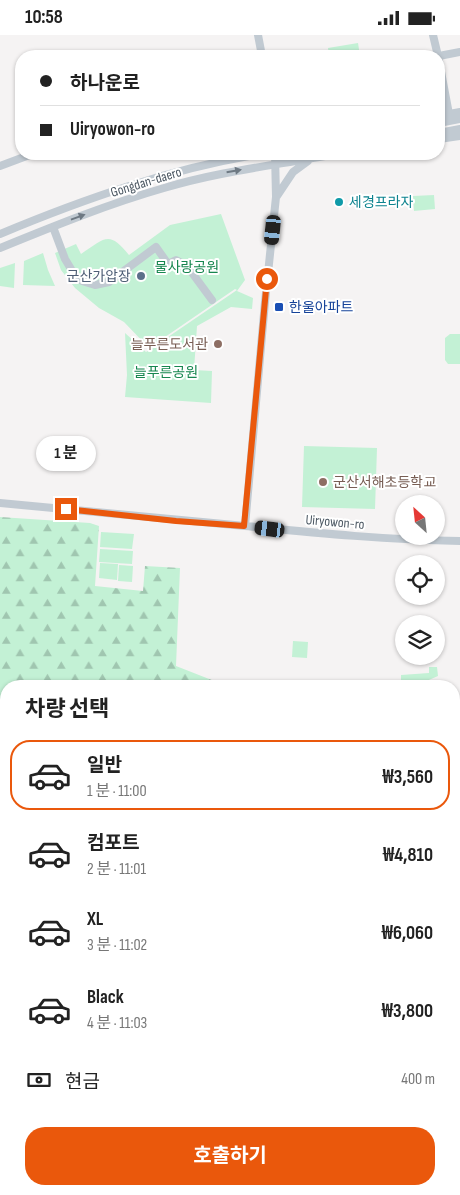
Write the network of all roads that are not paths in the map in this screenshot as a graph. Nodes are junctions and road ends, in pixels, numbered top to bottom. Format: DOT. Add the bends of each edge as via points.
graph roads {
  1 [pos="258,35"];
  2 [pos="433,35"];
  3 [pos="261,50"];
  4 [pos="437,50"];
  5 [pos="460,52"];
  6 [pos="445,55"];
  7 [pos="445,93"];
  8 [pos="460,112"];
  9 [pos="449,114"];
  10 [pos="445,115"];
  11 [pos="460,119"];
  12 [pos="445,122"];
  13 [pos="460,129"];
  14 [pos="445,132"];
  15 [pos="460,136"];
  16 [pos="445,138"];
  17 [pos="16,160"];
  18 [pos="229,160"];
  19 [pos="275,160"];
  20 [pos="301,160"];
  21 [pos="310,160"];
  22 [pos="275,165"];
  23 [pos="0,166"];
  24 [pos="276,197"];
  25 [pos="53,227"];
  26 [pos="0,234"];
  27 [pos="0,248"];
  28 [pos="212,300"];
  29 [pos="0,503"];
  30 [pos="244,526"];
  31 [pos="460,541"];
  1 -- 3 [label="street"];
  2 -- 4 [label="street"];
  5 -- 6 [label="street"];
  7 -- 9 [label="street"];
  8 -- 9 [label="street"];
  9 -- 10 [label="street"];
  11 -- 12 [label="street"];
  13 -- 14 [label="street"];
  15 -- 16 [label="street"];
  17 -- 23 [label="street"];
  18 -- 26 [label="street, Gongdan-daero" via="119,188"];
  19 -- 22 [label="street"];
  20 -- 22 [label="street, Gongdan-daero"];
  21 -- 24 [label="street" via="293,172"];
  22 -- 24 [label="street"];
  25 -- 22 [label="street, Gongdan-daero, one-way" via="164,187"];
  24 -- 30 [label="street"];
  25 -- 27 [label="street, Gongdan-daero"];
  25 -- 28 [label="street" via="69,266 82,281 96,285 109,282 156,247 168,264 176,260 187,266"];
  29 -- 30 [label="street, Uiryowon-ro"];
  30 -- 31 [label="street, Uiryowon-ro" via="406,540"];
}
